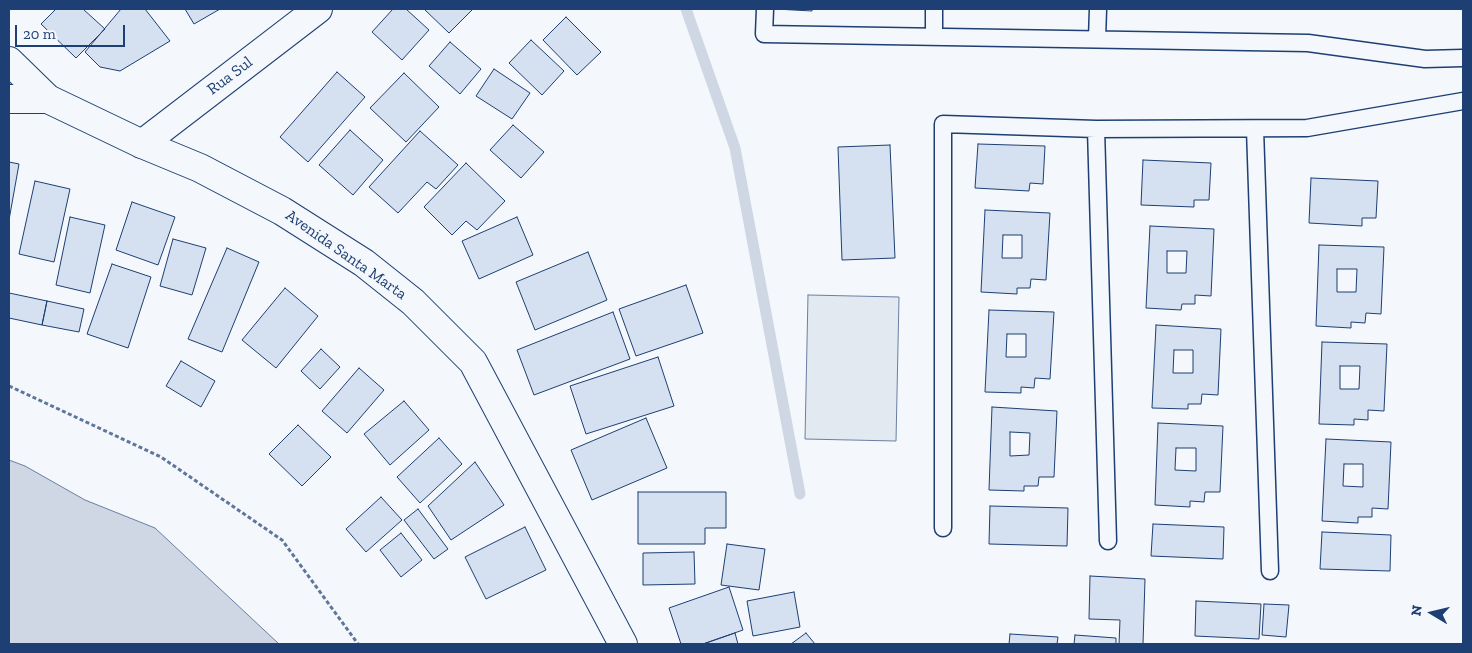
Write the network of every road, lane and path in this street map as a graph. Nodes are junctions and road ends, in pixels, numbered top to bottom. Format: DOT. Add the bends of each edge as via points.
graph roads {
  1 [pos="318,9"];
  2 [pos="765,9"];
  3 [pos="934,9"];
  4 [pos="1098,9"];
  5 [pos="934,37"];
  6 [pos="1097,39"];
  7 [pos="1463,58"];
  8 [pos="9,61"];
  9 [pos="9,99"];
  10 [pos="48,99"];
  11 [pos="1463,100"];
  12 [pos="1096,129"];
  13 [pos="1255,129"];
  14 [pos="142,144"];
  15 [pos="9,386"];
  16 [pos="943,528"];
  17 [pos="1108,541"];
  18 [pos="1270,571"];
  19 [pos="358,644"];
  20 [pos="623,644"];
  1 -- 14 [label="street, Rua Sul"];
  2 -- 5 [label="lane" via="764,34"];
  3 -- 5 [label="lane"];
  4 -- 6 [label="lane"];
  5 -- 6 [label="lane"];
  6 -- 7 [label="lane" via="1308,43 1425,60"];
  8 -- 10 [label="street"];
  9 -- 10 [label="street"];
  10 -- 14 [label="street, Avenida Santa Marta"];
  11 -- 13 [label="lane" via="1306,128"];
  12 -- 13 [label="lane"];
  12 -- 16 [label="lane" via="943,124"];
  12 -- 17 [label="lane"];
  13 -- 18 [label="lane"];
  14 -- 20 [label="street, Avenida Santa Marta" via="200,168 282,211 356,258 413,302 473,362"];
  15 -- 19 [label="path" via="161,457 282,540"];
}
